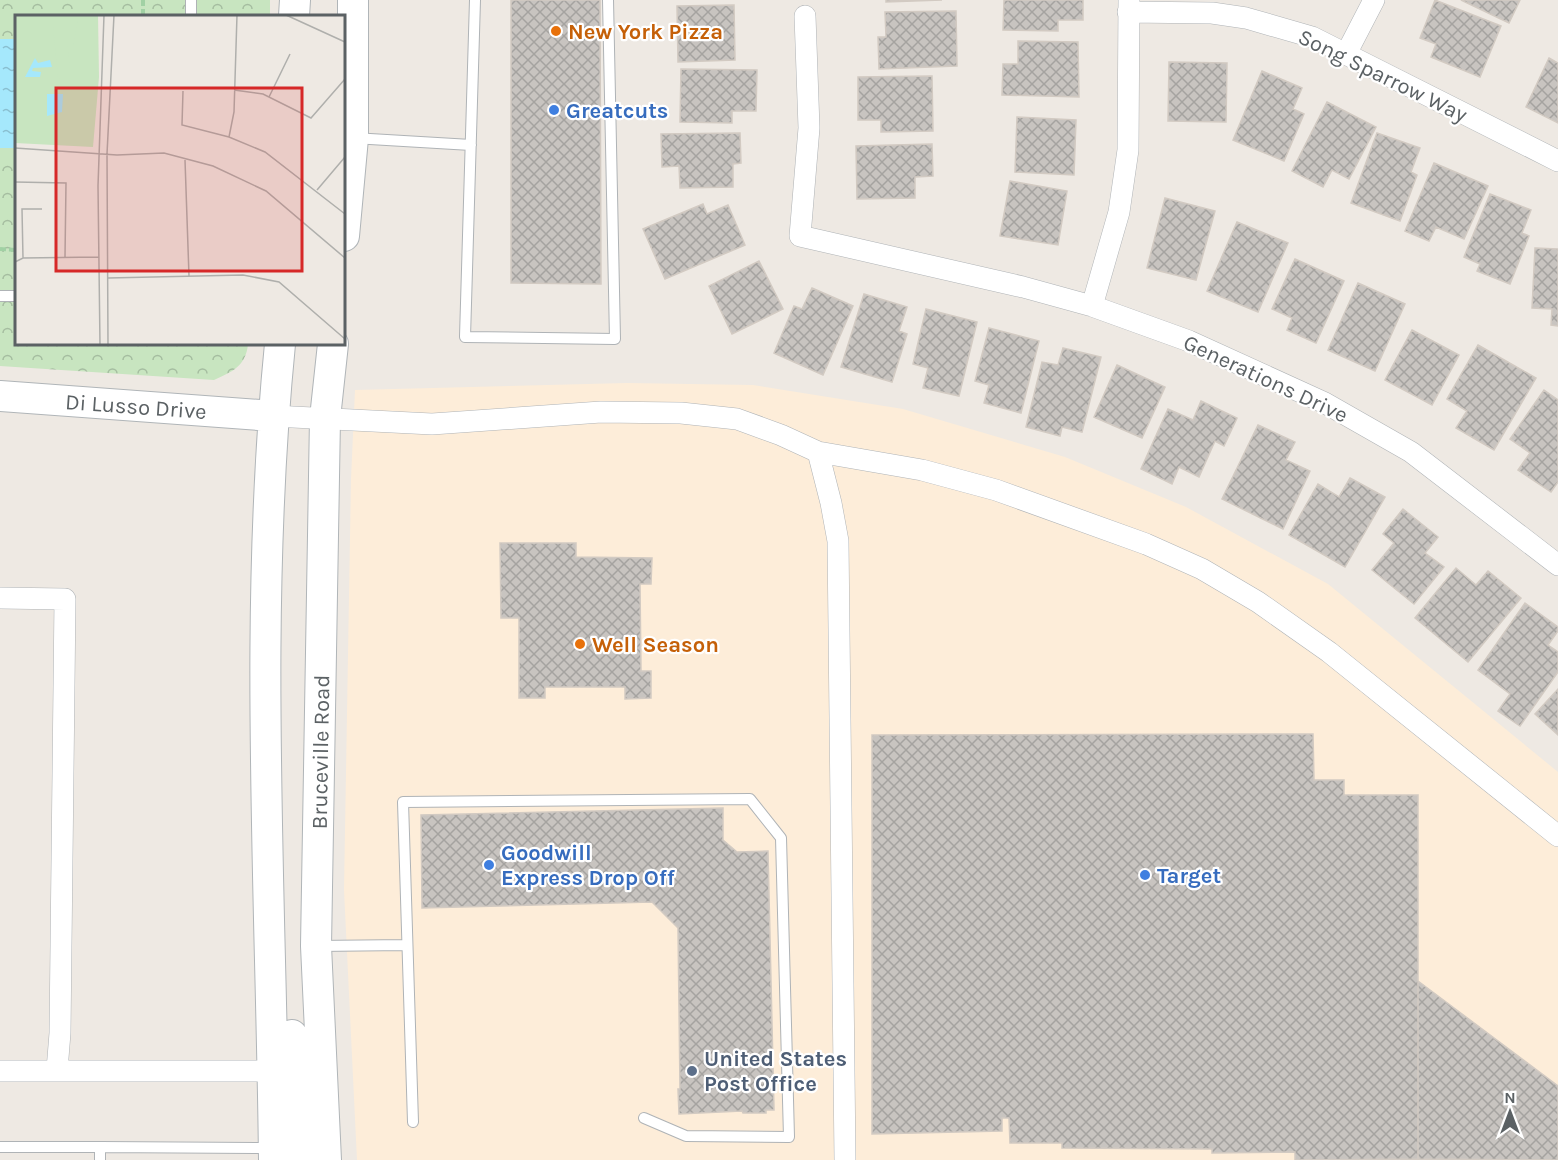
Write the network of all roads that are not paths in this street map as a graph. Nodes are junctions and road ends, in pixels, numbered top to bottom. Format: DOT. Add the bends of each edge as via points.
graph roads {
  1 [pos="295,0"];
  2 [pos="353,0"];
  3 [pos="475,0"];
  4 [pos="608,0"];
  5 [pos="1374,0"];
  6 [pos="1128,6"];
  7 [pos="294,15"];
  8 [pos="805,16"];
  9 [pos="1346,54"];
  10 [pos="353,138"];
  11 [pos="471,145"];
  12 [pos="1558,161"];
  13 [pos="345,225"];
  14 [pos="1092,306"];
  15 [pos="280,345"];
  16 [pos="333,345"];
  17 [pos="0,396"];
  18 [pos="273,416"];
  19 [pos="326,418"];
  20 [pos="818,452"];
  21 [pos="1558,565"];
  22 [pos="0,598"];
  23 [pos="1558,836"];
  24 [pos="268,864"];
  25 [pos="406,945"];
  26 [pos="316,946"];
  27 [pos="57,1070"];
  28 [pos="0,1071"];
  29 [pos="273,1071"];
  30 [pos="644,1118"];
  31 [pos="413,1122"];
  32 [pos="0,1147"];
  33 [pos="100,1147"];
  34 [pos="282,1156"];
  35 [pos="100,1160"];
  36 [pos="326,1160"];
  37 [pos="844,1160"];
  1 -- 7 [label="main road"];
  2 -- 10 [label="main road"];
  3 -- 11 [label="lane"];
  4 -- 11 [label="lane" via="615,339 465,337"];
  5 -- 9 [label="street"];
  6 -- 9 [label="street, Song Sparrow Way" via="1246,18 1312,37"];
  6 -- 14 [label="street" via="1128,150 1119,212"];
  8 -- 14 [label="street, Generations Drive" via="809,128 800,236"];
  9 -- 12 [label="street, Song Sparrow Way"];
  10 -- 11 [label="lane"];
  10 -- 13 [label="main road"];
  14 -- 21 [label="street, Generations Drive" via="1189,341 1325,403 1411,452"];
  15 -- 18 [label="main road"];
  16 -- 19 [label="main road, Bruceville Road"];
  17 -- 18 [label="main road, Di Lusso Drive"];
  18 -- 19 [label="street"];
  18 -- 24 [label="main road" via="265,617"];
  19 -- 20 [label="street" via="432,424 601,412 681,413 737,419"];
  19 -- 26 [label="main road, Bruceville Road"];
  20 -- 23 [label="street" via="922,470 996,490 1146,544 1202,569 1258,602 1329,652"];
  20 -- 37 [label="street" via="838,542"];
  22 -- 27 [label="street" via="65,598"];
  24 -- 29 [label="main road"];
  24 -- 34 [label="main road" via="287,922"];
  25 -- 26 [label="lane"];
  25 -- 30 [label="lane" via="403,802 750,799 781,838 789,1137 686,1136"];
  25 -- 31 [label="lane"];
  26 -- 36 [label="main road, Bruceville Road"];
  27 -- 28 [label="street"];
  27 -- 29 [label="street"];
  29 -- 34 [label="main road"];
  32 -- 33 [label="lane"];
  33 -- 34 [label="lane"];
  33 -- 35 [label="lane"];
}
